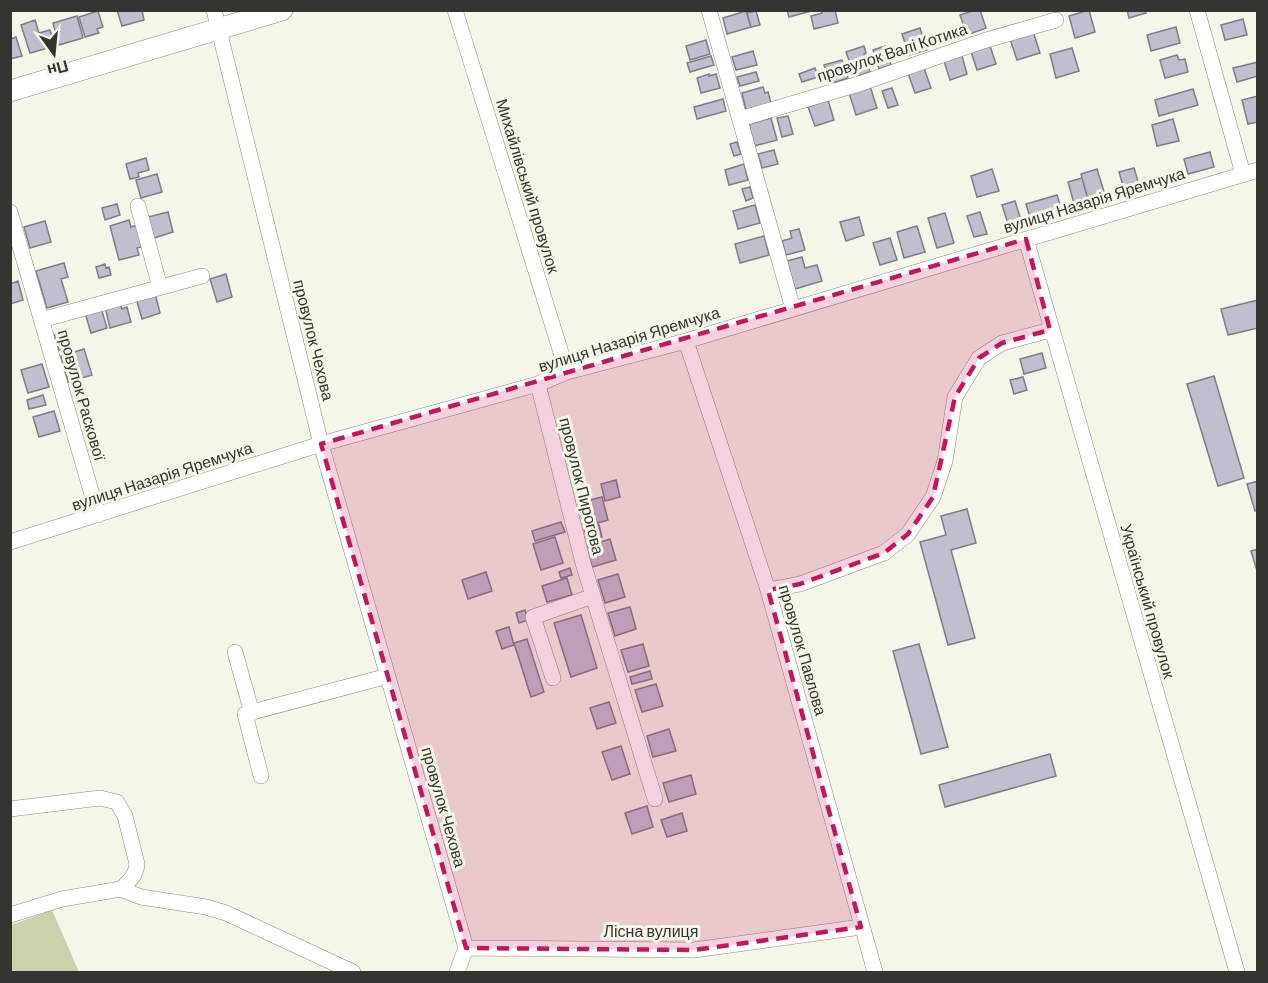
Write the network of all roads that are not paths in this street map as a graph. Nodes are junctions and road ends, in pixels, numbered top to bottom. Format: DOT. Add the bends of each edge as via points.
graph roads {
  1 [pos="282,10"];
  2 [pos="455,10"];
  3 [pos="709,10"];
  4 [pos="1197,10"];
  5 [pos="217,20"];
  6 [pos="1056,20"];
  7 [pos="10,91"];
  8 [pos="740,119"];
  9 [pos="1250,172"];
  10 [pos="138,206"];
  11 [pos="10,212"];
  12 [pos="1026,239"];
  13 [pos="202,276"];
  14 [pos="160,287"];
  15 [pos="793,309"];
  16 [pos="41,320"];
  17 [pos="1050,330"];
  18 [pos="686,340"];
  19 [pos="567,372"];
  20 [pos="538,384"];
  21 [pos="321,444"];
  22 [pos="98,515"];
  23 [pos="10,542"];
  24 [pos="768,590"];
  25 [pos="593,596"];
  26 [pos="235,652"];
  27 [pos="388,676"];
  28 [pos="553,678"];
  29 [pos="252,712"];
  30 [pos="261,776"];
  31 [pos="655,799"];
  32 [pos="10,809"];
  33 [pos="121,889"];
  34 [pos="10,915"];
  35 [pos="861,927"];
  36 [pos="466,948"];
  37 [pos="353,972"];
  38 [pos="457,972"];
  39 [pos="875,972"];
  40 [pos="1237,972"];
  1 -- 5 [label="main road"];
  2 -- 19 [label="street, Михайлівський провулок"];
  3 -- 8 [label="street"];
  4 -- 9 [label="street"];
  5 -- 7 [label="main road"];
  5 -- 21 [label="street, провулок Чехова"];
  6 -- 8 [label="street, провулок Валі Котика"];
  8 -- 15 [label="street"];
  9 -- 12 [label="street, вулиця Назарія Яремчука"];
  10 -- 14 [label="street"];
  11 -- 16 [label="street, провулок Раскової"];
  12 -- 15 [label="street, вулиця Назарія Яремчука"];
  12 -- 17 [label="street, Український провулок"];
  13 -- 14 [label="street, провулок Раскової"];
  14 -- 16 [label="street, провулок Раскової"];
  15 -- 18 [label="street, вулиця Назарія Яремчука"];
  16 -- 22 [label="street, провулок Раскової"];
  17 -- 24 [label="street" via="1002,343 979,358 956,397 945,461 933,497 908,534 884,553 800,584"];
  17 -- 40 [label="street, Український провулок"];
  18 -- 19 [label="street, вулиця Назарія Яремчука"];
  18 -- 24 [label="street, провулок Павлова"];
  19 -- 20 [label="street, вулиця Назарія Яремчука"];
  20 -- 21 [label="street, вулиця Назарія Яремчука"];
  20 -- 25 [label="street, провулок Пирогова"];
  21 -- 22 [label="street, вулиця Назарія Яремчука"];
  21 -- 27 [label="street, провулок Чехова"];
  22 -- 23 [label="street, вулиця Назарія Яремчука"];
  24 -- 35 [label="street, провулок Павлова"];
  25 -- 28 [label="street" via="532,617"];
  25 -- 31 [label="street, провулок Пирогова"];
  26 -- 29 [label="street"];
  27 -- 29 [label="street"];
  27 -- 36 [label="street, провулок Чехова"];
  29 -- 30 [label="street" via="244,714"];
  32 -- 33 [label="street" via="100,798 117,802 125,816 137,864 136,872"];
  33 -- 34 [label="street" via="62,899"];
  33 -- 37 [label="street" via="141,897 226,913"];
  35 -- 36 [label="street, Лісна вулиця" via="694,950"];
  35 -- 39 [label="street, провулок Павлова"];
  36 -- 38 [label="street"];
}
